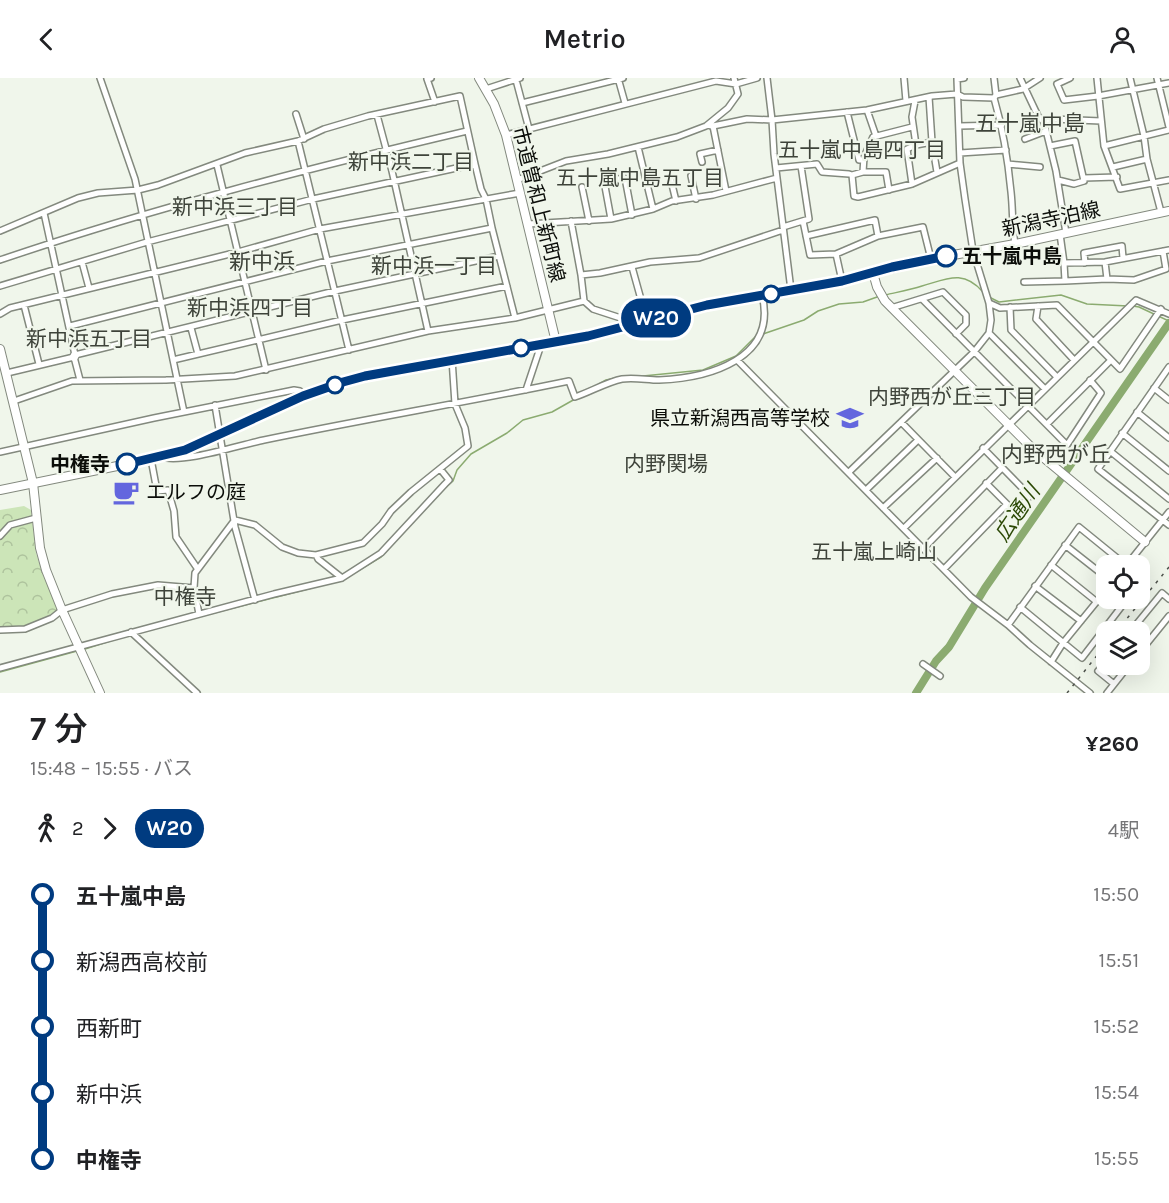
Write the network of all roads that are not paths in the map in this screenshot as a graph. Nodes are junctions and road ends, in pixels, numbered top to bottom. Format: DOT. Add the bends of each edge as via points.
graph roads {
  1 [pos="100,78"];
  2 [pos="431,78"];
  3 [pos="478,78"];
  4 [pos="620,78"];
  5 [pos="757,78"];
  6 [pos="767,78"];
  7 [pos="904,78"];
  8 [pos="964,78"];
  9 [pos="994,78"];
  10 [pos="1020,78"];
  11 [pos="1040,78"];
  12 [pos="1070,78"];
  13 [pos="1097,78"];
  14 [pos="1130,78"];
  15 [pos="1157,78"];
  16 [pos="518,79"];
  17 [pos="709,81"];
  18 [pos="735,81"];
  19 [pos="1169,83"];
  20 [pos="1159,85"];
  21 [pos="1023,88"];
  22 [pos="486,89"];
  23 [pos="1132,90"];
  24 [pos="957,94"];
  25 [pos="1098,96"];
  26 [pos="928,97"];
  27 [pos="995,97"];
  28 [pos="906,101"];
  29 [pos="915,101"];
  30 [pos="435,102"];
  31 [pos="522,103"];
  32 [pos="625,103"];
  33 [pos="867,110"];
  34 [pos="847,112"];
  35 [pos="296,114"];
  36 [pos="377,115"];
  37 [pos="772,120"];
  38 [pos="1044,122"];
  39 [pos="1101,122"];
  40 [pos="1002,125"];
  41 [pos="706,126"];
  42 [pos="713,126"];
  43 [pos="960,126"];
  44 [pos="912,127"];
  45 [pos="529,129"];
  46 [pos="1169,129"];
  47 [pos="1046,130"];
  48 [pos="467,132"];
  49 [pos="506,135"];
  50 [pos="876,136"];
  51 [pos="1144,136"];
  52 [pos="304,139"];
  53 [pos="1025,139"];
  54 [pos="297,141"];
  55 [pos="932,142"];
  56 [pos="916,145"];
  57 [pos="1050,146"];
  58 [pos="1104,146"];
  59 [pos="638,147"];
  60 [pos="387,150"];
  61 [pos="718,150"];
  62 [pos="1006,150"];
  63 [pos="960,153"];
  64 [pos="1147,159"];
  65 [pos="864,160"];
  66 [pos="702,162"];
  67 [pos="960,163"];
  68 [pos="475,164"];
  69 [pos="1008,164"];
  70 [pos="217,165"];
  71 [pos="801,166"];
  72 [pos="1040,167"];
  73 [pos="1113,167"];
  74 [pos="776,168"];
  75 [pos="306,169"];
  76 [pos="669,171"];
  77 [pos="863,172"];
  78 [pos="937,172"];
  79 [pos="691,176"];
  80 [pos="852,176"];
  81 [pos="1117,177"];
  82 [pos="777,178"];
  83 [pos="1084,178"];
  84 [pos="517,180"];
  85 [pos="1058,180"];
  86 [pos="1169,180"];
  87 [pos="394,182"];
  88 [pos="1154,183"];
  89 [pos="912,184"];
  90 [pos="582,187"];
  91 [pos="138,190"];
  92 [pos="889,190"];
  93 [pos="726,191"];
  94 [pos="520,193"];
  95 [pos="224,194"];
  96 [pos="486,199"];
  97 [pos="696,199"];
  98 [pos="313,200"];
  99 [pos="676,201"];
  100 [pos="653,209"];
  101 [pos="1165,212"];
  102 [pos="44,213"];
  103 [pos="402,214"];
  104 [pos="632,214"];
  105 [pos="144,216"];
  106 [pos="611,219"];
  107 [pos="230,221"];
  108 [pos="571,221"];
  109 [pos="589,221"];
  110 [pos="803,221"];
  111 [pos="528,224"];
  112 [pos="492,228"];
  113 [pos="320,229"];
  114 [pos="783,229"];
  115 [pos="0,231"];
  116 [pos="1063,234"];
  117 [pos="806,236"];
  118 [pos="878,236"];
  119 [pos="147,242"];
  120 [pos="50,243"];
  121 [pos="409,244"];
  122 [pos="1015,244"];
  123 [pos="974,251"];
  124 [pos="1166,251"];
  125 [pos="238,252"];
  126 [pos="836,254"];
  127 [pos="500,256"];
  128 [pos="1123,258"];
  129 [pos="931,259"];
  130 [pos="0,260"];
  131 [pos="327,261"];
  132 [pos="82,262"];
  133 [pos="1105,262"];
  134 [pos="1064,263"];
  135 [pos="1085,263"];
  136 [pos="632,267"];
  137 [pos="57,270"];
  138 [pos="154,273"];
  139 [pos="416,273"];
  140 [pos="873,273"];
  141 [pos="581,275"];
  142 [pos="1107,279"];
  143 [pos="1065,280"];
  144 [pos="842,281"];
  145 [pos="245,282"];
  146 [pos="1024,282"];
  147 [pos="0,286"];
  148 [pos="507,286"];
  149 [pos="89,288"];
  150 [pos="791,290"];
  151 [pos="335,291"];
  152 [pos="63,295"];
  153 [pos="762,295"];
  154 [pos="922,298"];
  155 [pos="584,301"];
  156 [pos="160,303"];
  157 [pos="989,303"];
  158 [pos="424,304"];
  159 [pos="24,305"];
  160 [pos="1038,306"];
  161 [pos="1010,307"];
  162 [pos="891,308"];
  163 [pos="548,309"];
  164 [pos="1161,309"];
  165 [pos="252,312"];
  166 [pos="0,314"];
  167 [pos="1169,314"];
  168 [pos="515,318"];
  169 [pos="342,320"];
  170 [pos="647,321"];
  171 [pos="637,323"];
  172 [pos="70,326"];
  173 [pos="191,328"];
  174 [pos="428,331"];
  175 [pos="989,333"];
  176 [pos="167,334"];
  177 [pos="956,334"];
  178 [pos="259,339"];
  179 [pos="556,342"];
  180 [pos="1093,342"];
  181 [pos="541,345"];
  182 [pos="0,349"];
  183 [pos="349,350"];
  184 [pos="975,352"];
  185 [pos="198,354"];
  186 [pos="75,356"];
  187 [pos="452,359"];
  188 [pos="173,360"];
  189 [pos="737,360"];
  190 [pos="1074,360"];
  191 [pos="1111,360"];
  192 [pos="39,364"];
  193 [pos="1169,368"];
  194 [pos="266,370"];
  195 [pos="954,371"];
  196 [pos="7,373"];
  197 [pos="1057,377"];
  198 [pos="80,380"];
  199 [pos="177,380"];
  200 [pos="1090,380"];
  201 [pos="1154,388"];
  202 [pos="1045,389"];
  203 [pos="526,390"];
  204 [pos="303,396"];
  205 [pos="1169,400"];
  206 [pos="14,401"];
  207 [pos="455,404"];
  208 [pos="215,405"];
  209 [pos="1029,405"];
  210 [pos="184,412"];
  211 [pos="1137,412"];
  212 [pos="900,422"];
  213 [pos="1047,424"];
  214 [pos="1008,425"];
  215 [pos="221,433"];
  216 [pos="1122,433"];
  217 [pos="1169,438"];
  218 [pos="918,440"];
  219 [pos="25,447"];
  220 [pos="984,448"];
  221 [pos="223,449"];
  222 [pos="1110,451"];
  223 [pos="0,452"];
  224 [pos="161,457"];
  225 [pos="937,458"];
  226 [pos="151,459"];
  227 [pos="1002,468"];
  228 [pos="441,470"];
  229 [pos="1169,471"];
  230 [pos="849,472"];
  231 [pos="955,477"];
  232 [pos="33,483"];
  233 [pos="986,483"];
  234 [pos="0,489"];
  235 [pos="866,490"];
  236 [pos="1169,499"];
  237 [pos="1007,504"];
  238 [pos="883,508"];
  239 [pos="1169,512"];
  240 [pos="36,518"];
  241 [pos="235,520"];
  242 [pos="1163,520"];
  243 [pos="1169,525"];
  244 [pos="904,528"];
  245 [pos="0,536"];
  246 [pos="1145,542"];
  247 [pos="1065,545"];
  248 [pos="923,549"];
  249 [pos="316,555"];
  250 [pos="1114,555"];
  251 [pos="1134,555"];
  252 [pos="1051,565"];
  253 [pos="197,568"];
  254 [pos="944,569"];
  255 [pos="1096,569"];
  256 [pos="342,578"];
  257 [pos="1035,586"];
  258 [pos="194,588"];
  259 [pos="1169,599"];
  260 [pos="255,600"];
  261 [pos="1096,601"];
  262 [pos="1096,603"];
  263 [pos="1020,607"];
  264 [pos="1120,609"];
  265 [pos="62,610"];
  266 [pos="199,614"];
  267 [pos="1169,616"];
  268 [pos="1081,621"];
  269 [pos="1139,621"];
  270 [pos="1008,625"];
  271 [pos="0,630"];
  272 [pos="131,632"];
  273 [pos="1150,640"];
  274 [pos="1064,643"];
  275 [pos="79,647"];
  276 [pos="1051,662"];
  277 [pos="924,665"];
  278 [pos="0,668"];
  279 [pos="1104,675"];
  280 [pos="1121,675"];
  281 [pos="940,676"];
  282 [pos="1114,684"];
  283 [pos="100,693"];
  284 [pos="196,693"];
  285 [pos="1090,693"];
  286 [pos="1107,693"];
  1 -- 91 [label="street"];
  2 -- 30 [label="street" via="427,79"];
  3 -- 22 [label="street, 市道曽和上新町線"];
  4 -- 31 [label="street"];
  4 -- 32 [label="street"];
  5 -- 18 [label="street"];
  6 -- 37 [label="street"];
  7 -- 28 [label="street"];
  8 -- 24 [label="street" via="957,79"];
  9 -- 27 [label="street"];
  10 -- 21 [label="street"];
  11 -- 21 [label="street"];
  12 -- 25 [label="street" via="1057,84 1064,100"];
  13 -- 25 [label="street"];
  14 -- 23 [label="street"];
  15 -- 20 [label="street"];
  16 -- 22 [label="street"];
  16 -- 31 [label="street"];
  17 -- 18 [label="street"];
  17 -- 32 [label="street"];
  18 -- 41 [label="street" via="738,94"];
  19 -- 20 [label="street"];
  20 -- 23 [label="street"];
  20 -- 46 [label="street"];
  21 -- 27 [label="street"];
  21 -- 38 [label="street"];
  22 -- 49 [label="street, 市道曽和上新町線"];
  23 -- 25 [label="street"];
  23 -- 51 [label="street"];
  24 -- 26 [label="street"];
  24 -- 27 [label="street"];
  24 -- 43 [label="street"];
  25 -- 39 [label="street"];
  26 -- 29 [label="street"];
  26 -- 55 [label="street"];
  27 -- 40 [label="street"];
  28 -- 29 [label="street"];
  28 -- 33 [label="street"];
  29 -- 44 [label="street"];
  30 -- 36 [label="street"];
  30 -- 48 [label="street" via="460,96"];
  31 -- 45 [label="street"];
  32 -- 45 [label="street"];
  33 -- 34 [label="street"];
  33 -- 50 [label="street"];
  34 -- 37 [label="street"];
  34 -- 65 [label="street" via="859,160"];
  35 -- 52 [label="street"];
  36 -- 52 [label="street" via="324,129"];
  36 -- 60 [label="street"];
  37 -- 42 [label="street" via="747,119"];
  37 -- 74 [label="street"];
  38 -- 39 [label="street"];
  38 -- 47 [label="street"];
  39 -- 58 [label="street"];
  40 -- 43 [label="street"];
  40 -- 62 [label="street"];
  41 -- 42 [label="street"];
  41 -- 59 [label="street"];
  42 -- 61 [label="street"];
  43 -- 63 [label="street"];
  44 -- 50 [label="street"];
  44 -- 56 [label="street"];
  45 -- 49 [label="street"];
  46 -- 51 [label="street"];
  47 -- 53 [label="street"];
  47 -- 57 [label="street"];
  48 -- 60 [label="street"];
  48 -- 68 [label="street"];
  49 -- 84 [label="street, 市道曽和上新町線"];
  50 -- 65 [label="street"];
  51 -- 58 [label="street"];
  51 -- 64 [label="street"];
  52 -- 54 [label="street"];
  54 -- 70 [label="street" via="245,153"];
  54 -- 75 [label="street"];
  55 -- 56 [label="street"];
  55 -- 78 [label="street"];
  56 -- 89 [label="street" via="907,148"];
  57 -- 83 [label="street" via="1075,141"];
  57 -- 85 [label="street"];
  58 -- 73 [label="street"];
  59 -- 84 [label="street" via="566,161"];
  59 -- 100 [label="street"];
  60 -- 75 [label="street"];
  60 -- 87 [label="street"];
  61 -- 66 [label="street" via="700,154"];
  61 -- 93 [label="street"];
  62 -- 63 [label="street"];
  62 -- 69 [label="street"];
  63 -- 67 [label="street"];
  64 -- 73 [label="street"];
  64 -- 88 [label="street"];
  65 -- 77 [label="street"];
  67 -- 78 [label="street"];
  67 -- 123 [label="street"];
  68 -- 87 [label="street"];
  68 -- 96 [label="street"];
  69 -- 72 [label="street"];
  69 -- 122 [label="street"];
  70 -- 91 [label="street"];
  70 -- 95 [label="street"];
  71 -- 74 [label="street"];
  71 -- 80 [label="street" via="817,164 822,172"];
  71 -- 110 [label="street" via="809,219"];
  73 -- 81 [label="street"];
  74 -- 82 [label="street"];
  75 -- 95 [label="street"];
  75 -- 98 [label="street"];
  76 -- 99 [label="street"];
  77 -- 80 [label="street"];
  77 -- 92 [label="street" via="886,172"];
  78 -- 89 [label="street"];
  79 -- 97 [label="street"];
  80 -- 92 [label="street" via="854,196"];
  81 -- 83 [label="street"];
  81 -- 88 [label="street" via="1120,189"];
  82 -- 93 [label="street"];
  82 -- 114 [label="street"];
  83 -- 85 [label="street" via="1074,184"];
  84 -- 94 [label="street, 市道曽和上新町線"];
  85 -- 116 [label="street"];
  86 -- 88 [label="street"];
  87 -- 98 [label="street"];
  87 -- 103 [label="street"];
  88 -- 101 [label="street"];
  89 -- 92 [label="street"];
  90 -- 109 [label="street"];
  91 -- 102 [label="street" via="98,193"];
  91 -- 105 [label="street"];
  93 -- 97 [label="street"];
  94 -- 96 [label="street"];
  94 -- 111 [label="street, 市道曽和上新町線"];
  95 -- 105 [label="street"];
  95 -- 107 [label="street"];
  96 -- 103 [label="street"];
  96 -- 112 [label="street"];
  97 -- 99 [label="street"];
  98 -- 107 [label="street"];
  98 -- 113 [label="street"];
  99 -- 100 [label="street"];
  100 -- 104 [label="street"];
  101 -- 116 [label="main road, 新潟寺泊線"];
  102 -- 115 [label="street"];
  102 -- 120 [label="street"];
  103 -- 113 [label="street"];
  103 -- 121 [label="street"];
  104 -- 106 [label="street"];
  104 -- 106 [label="street" via="625,178 604,181"];
  105 -- 119 [label="street"];
  105 -- 120 [label="street"];
  106 -- 109 [label="street"];
  107 -- 119 [label="street"];
  107 -- 125 [label="street"];
  108 -- 109 [label="street"];
  108 -- 111 [label="street"];
  108 -- 141 [label="street"];
  110 -- 114 [label="street"];
  110 -- 117 [label="street"];
  111 -- 163 [label="street, 市道曽和上新町線"];
  112 -- 121 [label="street"];
  112 -- 127 [label="street"];
  113 -- 125 [label="street"];
  113 -- 131 [label="street"];
  114 -- 136 [label="street" via="699,258"];
  114 -- 150 [label="street"];
  116 -- 122 [label="main road, 新潟寺泊線"];
  116 -- 134 [label="street"];
  117 -- 118 [label="street" via="875,220"];
  117 -- 126 [label="street" via="810,255"];
  118 -- 126 [label="street"];
  118 -- 129 [label="street" via="923,227"];
  119 -- 132 [label="street"];
  119 -- 138 [label="street"];
  120 -- 130 [label="street"];
  120 -- 137 [label="street"];
  121 -- 131 [label="street"];
  121 -- 139 [label="street"];
  122 -- 123 [label="main road, 新潟寺泊線"];
  123 -- 129 [label="main road, 新潟寺泊線"];
  123 -- 157 [label="street"];
  124 -- 128 [label="street"];
  124 -- 142 [label="street" via="1166,269 1134,280"];
  125 -- 138 [label="street"];
  125 -- 145 [label="street"];
  126 -- 144 [label="street"];
  127 -- 139 [label="street"];
  127 -- 148 [label="street"];
  128 -- 133 [label="street"];
  128 -- 135 [label="street" via="1122,246 1084,253"];
  129 -- 140 [label="main road, 新潟寺泊線"];
  131 -- 145 [label="street"];
  131 -- 151 [label="street"];
  132 -- 137 [label="street"];
  132 -- 149 [label="street"];
  133 -- 135 [label="street"];
  133 -- 142 [label="street"];
  134 -- 135 [label="street"];
  134 -- 143 [label="street"];
  136 -- 141 [label="street"];
  136 -- 170 [label="street"];
  137 -- 147 [label="street"];
  137 -- 152 [label="street"];
  138 -- 149 [label="street"];
  138 -- 156 [label="street"];
  139 -- 151 [label="street"];
  139 -- 158 [label="street"];
  140 -- 144 [label="main road, 新潟寺泊線"];
  140 -- 162 [label="street"];
  141 -- 155 [label="street"];
  142 -- 143 [label="street"];
  143 -- 146 [label="street"];
  144 -- 150 [label="main road, 新潟寺泊線"];
  145 -- 156 [label="street"];
  145 -- 165 [label="street"];
  148 -- 158 [label="street"];
  148 -- 168 [label="street"];
  149 -- 152 [label="street"];
  150 -- 153 [label="main road, 新潟寺泊線"];
  151 -- 165 [label="street"];
  151 -- 169 [label="street"];
  152 -- 159 [label="street"];
  152 -- 172 [label="street"];
  153 -- 170 [label="main road, 新潟寺泊線"];
  153 -- 189 [label="street" via="766,316 757,342"];
  154 -- 162 [label="street"];
  154 -- 177 [label="street"];
  154 -- 177 [label="street" via="944,292 966,315 966,324"];
  155 -- 163 [label="street"];
  155 -- 171 [label="street" via="593,309"];
  156 -- 172 [label="street"];
  156 -- 176 [label="street"];
  157 -- 161 [label="street"];
  157 -- 175 [label="street"];
  158 -- 169 [label="street"];
  158 -- 174 [label="street"];
  159 -- 166 [label="street"];
  159 -- 192 [label="street"];
  160 -- 161 [label="street"];
  160 -- 180 [label="street" via="1057,305"];
  160 -- 190 [label="street" via="1036,319"];
  161 -- 197 [label="street" via="1011,330"];
  162 -- 195 [label="street"];
  163 -- 168 [label="street"];
  163 -- 179 [label="street, 市道曽和上新町線"];
  164 -- 167 [label="street"];
  164 -- 180 [label="street" via="1136,300"];
  164 -- 191 [label="street" via="1120,369"];
  165 -- 173 [label="street"];
  165 -- 178 [label="street"];
  168 -- 174 [label="street"];
  169 -- 178 [label="street"];
  169 -- 183 [label="street"];
  170 -- 171 [label="main road, 新潟寺泊線"];
  171 -- 179 [label="main road, 新潟寺泊線"];
  172 -- 186 [label="street"];
  173 -- 176 [label="street"];
  173 -- 185 [label="street"];
  174 -- 183 [label="street"];
  175 -- 184 [label="street"];
  175 -- 202 [label="street"];
  176 -- 186 [label="street"];
  176 -- 188 [label="street"];
  177 -- 184 [label="street"];
  178 -- 185 [label="street"];
  178 -- 194 [label="street"];
  179 -- 181 [label="main road, 新潟寺泊線"];
  180 -- 190 [label="street"];
  180 -- 191 [label="street"];
  181 -- 187 [label="main road, 新潟寺泊線"];
  181 -- 203 [label="street"];
  182 -- 196 [label="street"];
  183 -- 194 [label="street"];
  184 -- 195 [label="street"];
  184 -- 209 [label="street"];
  185 -- 188 [label="street"];
  186 -- 192 [label="street"];
  186 -- 198 [label="street"];
  187 -- 204 [label="main road, 新潟寺泊線" via="365,376"];
  187 -- 207 [label="street"];
  188 -- 199 [label="street"];
  189 -- 203 [label="street" via="711,373 660,380 624,378 575,397 569,381"];
  189 -- 230 [label="street"];
  190 -- 197 [label="street"];
  191 -- 200 [label="street"];
  192 -- 196 [label="street"];
  193 -- 201 [label="street"];
  194 -- 199 [label="street"];
  195 -- 212 [label="street"];
  195 -- 214 [label="street"];
  196 -- 206 [label="street"];
  197 -- 202 [label="street"];
  198 -- 199 [label="street"];
  198 -- 206 [label="street"];
  199 -- 210 [label="street"];
  200 -- 213 [label="street"];
  200 -- 213 [label="street" via="1101,393 1066,444"];
  201 -- 205 [label="street"];
  201 -- 211 [label="street"];
  202 -- 209 [label="street"];
  203 -- 207 [label="street"];
  204 -- 208 [label="street" via="294,390"];
  204 -- 215 [label="main road, 新潟寺泊線"];
  206 -- 219 [label="street"];
  207 -- 221 [label="street"];
  207 -- 228 [label="street" via="468,446"];
  208 -- 210 [label="street"];
  208 -- 215 [label="street"];
  209 -- 213 [label="street"];
  209 -- 214 [label="street"];
  210 -- 219 [label="street"];
  211 -- 216 [label="street"];
  211 -- 217 [label="street"];
  212 -- 218 [label="street"];
  212 -- 230 [label="street"];
  214 -- 220 [label="street"];
  214 -- 246 [label="street"];
  215 -- 221 [label="street"];
  215 -- 224 [label="main road, 新潟寺泊線"];
  216 -- 222 [label="street"];
  216 -- 229 [label="street"];
  218 -- 225 [label="street"];
  218 -- 235 [label="street"];
  219 -- 223 [label="street"];
  219 -- 232 [label="street"];
  220 -- 227 [label="street"];
  220 -- 231 [label="street"];
  221 -- 224 [label="street" via="168,460"];
  221 -- 241 [label="street"];
  222 -- 236 [label="street"];
  222 -- 242 [label="street" via="1098,469"];
  224 -- 226 [label="main road, 新潟寺泊線"];
  225 -- 231 [label="street"];
  225 -- 238 [label="street"];
  226 -- 232 [label="main road, 新潟寺泊線"];
  226 -- 253 [label="street" via="157,491 168,490 176,537"];
  227 -- 233 [label="street"];
  227 -- 237 [label="street" via="1030,496 1015,512"];
  228 -- 249 [label="street" via="411,492 363,543"];
  228 -- 256 [label="street" via="449,480 381,553"];
  230 -- 235 [label="street"];
  231 -- 244 [label="street"];
  232 -- 234 [label="main road, 新潟寺泊線"];
  232 -- 240 [label="street"];
  233 -- 237 [label="street"];
  233 -- 248 [label="street"];
  235 -- 238 [label="street"];
  237 -- 254 [label="street"];
  238 -- 244 [label="street"];
  239 -- 242 [label="street"];
  240 -- 245 [label="street" via="10,525"];
  240 -- 265 [label="street" via="46,570"];
  241 -- 249 [label="street" via="255,525 282,547"];
  241 -- 253 [label="street"];
  241 -- 260 [label="street"];
  242 -- 243 [label="street"];
  242 -- 246 [label="street"];
  244 -- 248 [label="street"];
  246 -- 251 [label="street"];
  247 -- 250 [label="street" via="1079,527"];
  247 -- 252 [label="street"];
  247 -- 255 [label="street"];
  248 -- 254 [label="street"];
  249 -- 256 [label="street"];
  252 -- 257 [label="street"];
  252 -- 261 [label="street"];
  253 -- 258 [label="street"];
  254 -- 270 [label="street"];
  256 -- 260 [label="street"];
  257 -- 263 [label="street"];
  257 -- 268 [label="street"];
  258 -- 265 [label="street" via="158,585"];
  258 -- 266 [label="street"];
  259 -- 269 [label="street" via="1162,593"];
  260 -- 266 [label="street"];
  262 -- 268 [label="street"];
  263 -- 270 [label="street"];
  263 -- 274 [label="street"];
  264 -- 274 [label="street" via="1082,658"];
  265 -- 271 [label="street" via="25,629"];
  265 -- 275 [label="street"];
  266 -- 272 [label="street"];
  267 -- 273 [label="street"];
  268 -- 274 [label="street"];
  270 -- 276 [label="street"];
  272 -- 275 [label="street"];
  272 -- 284 [label="street"];
  274 -- 276 [label="street"];
  275 -- 278 [label="street"];
  275 -- 283 [label="street"];
  276 -- 285 [label="street"];
  277 -- 281 [label="street"];
  279 -- 282 [label="street"];
  280 -- 282 [label="street"];
  282 -- 286 [label="street"];
}
